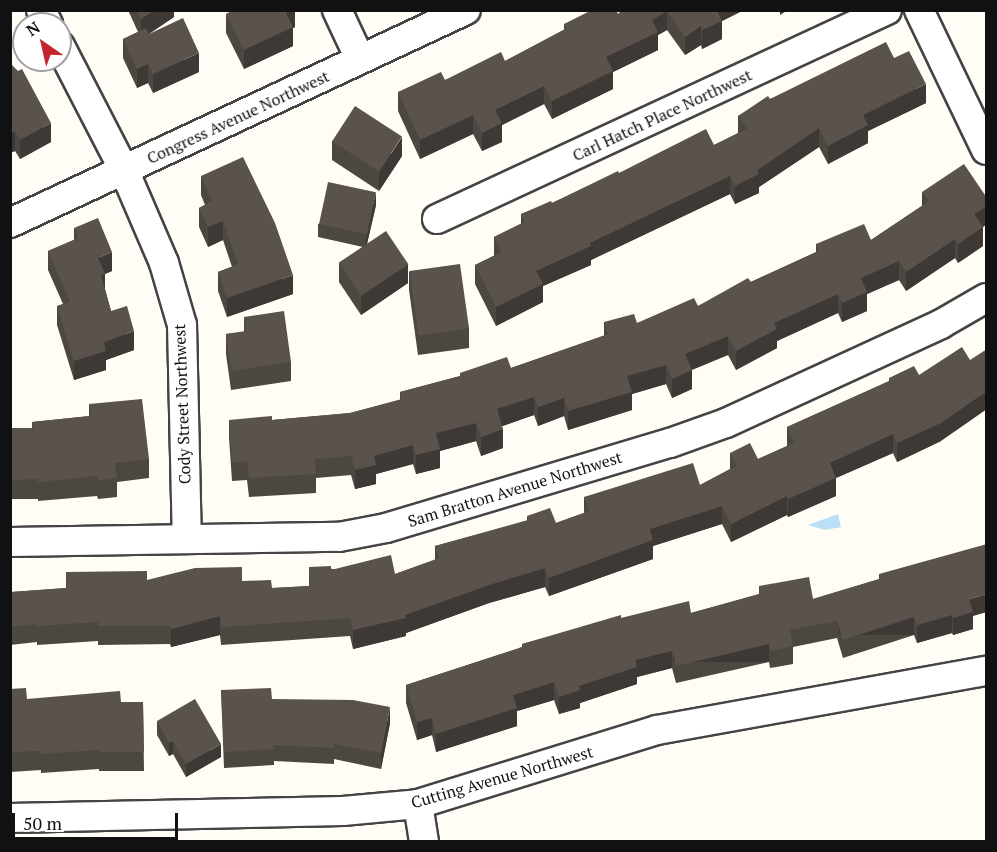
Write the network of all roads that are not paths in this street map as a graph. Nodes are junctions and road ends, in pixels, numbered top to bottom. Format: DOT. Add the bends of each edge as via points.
graph roads {
  1 [pos="338,10"];
  2 [pos="466,10"];
  3 [pos="887,10"];
  4 [pos="919,10"];
  5 [pos="360,59"];
  6 [pos="72,69"];
  7 [pos="987,150"];
  8 [pos="124,170"];
  9 [pos="437,219"];
  10 [pos="10,223"];
  11 [pos="987,298"];
  12 [pos="187,539"];
  13 [pos="10,542"];
  14 [pos="987,670"];
  15 [pos="418,804"];
  16 [pos="10,818"];
  17 [pos="424,842"];
  1 -- 5 [label="street"];
  2 -- 5 [label="street, Congress Avenue Northwest"];
  3 -- 9 [label="street, Carl Hatch Place Northwest"];
  4 -- 7 [label="street"];
  5 -- 8 [label="street, Congress Avenue Northwest"];
  6 -- 8 [label="street, Cody Street Northwest"];
  8 -- 10 [label="street, Congress Avenue Northwest"];
  8 -- 12 [label="street, Cody Street Northwest" via="164,263 182,325"];
  11 -- 12 [label="street, Sam Bratton Avenue Northwest" via="941,324 726,423 647,450 386,528 339,537"];
  12 -- 13 [label="street, Sam Bratton Avenue Northwest"];
  14 -- 15 [label="street, Cutting Avenue Northwest" via="657,730"];
  15 -- 16 [label="street, Cutting Avenue Northwest" via="343,811"];
  15 -- 17 [label="street"];
}
